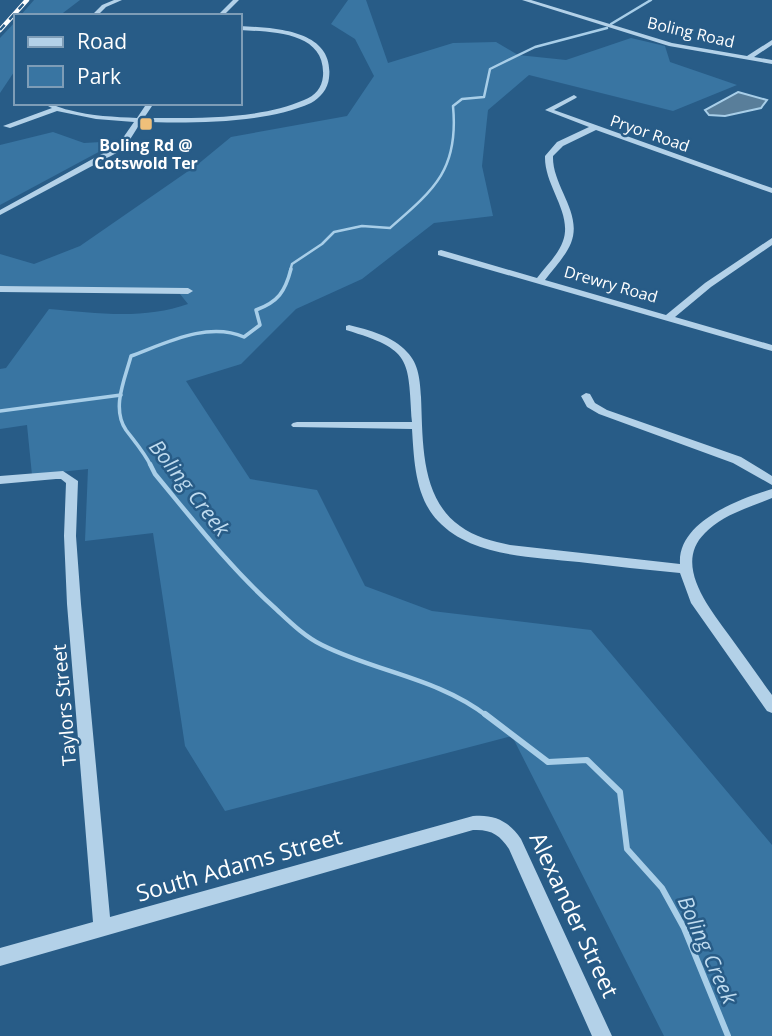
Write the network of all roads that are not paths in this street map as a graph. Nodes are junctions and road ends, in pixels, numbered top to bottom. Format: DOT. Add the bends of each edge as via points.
graph roads {
  1 [pos="119,0"];
  2 [pos="236,0"];
  3 [pos="524,0"];
  4 [pos="96,14"];
  5 [pos="222,14"];
  6 [pos="242,28"];
  7 [pos="772,42"];
  8 [pos="747,59"];
  9 [pos="772,62"];
  10 [pos="573,97"];
  11 [pos="48,105"];
  12 [pos="150,105"];
  13 [pos="54,110"];
  14 [pos="142,119"];
  15 [pos="7,126"];
  16 [pos="594,128"];
  17 [pos="772,191"];
  18 [pos="0,213"];
  19 [pos="772,241"];
  20 [pos="441,253"];
  21 [pos="540,280"];
  22 [pos="0,289"];
  23 [pos="188,290"];
  24 [pos="668,318"];
  25 [pos="349,328"];
  26 [pos="772,348"];
  27 [pos="586,396"];
  28 [pos="297,425"];
  29 [pos="418,426"];
  30 [pos="0,480"];
  31 [pos="772,481"];
  32 [pos="772,494"];
  33 [pos="684,569"];
  34 [pos="772,707"];
  35 [pos="492,823"];
  36 [pos="102,928"];
  37 [pos="0,957"];
  38 [pos="602,1036"];
  1 -- 4 [label="street"];
  2 -- 5 [label="street"];
  3 -- 8 [label="street, Boling Road" via="662,42"];
  6 -- 14 [label="street" via="287,33 317,45 326,72 323,90 308,102 275,112"];
  7 -- 8 [label="street"];
  8 -- 9 [label="street, Boling Road"];
  10 -- 16 [label="street, Pryor Road" via="548,110"];
  11 -- 13 [label="street"];
  12 -- 14 [label="street"];
  13 -- 14 [label="street" via="88,118"];
  13 -- 15 [label="street"];
  14 -- 18 [label="street" via="114,151"];
  16 -- 17 [label="street, Pryor Road"];
  16 -- 21 [label="street" via="560,144 549,156 550,174 570,230 564,248"];
  19 -- 24 [label="street"];
  20 -- 21 [label="street, Drewry Road"];
  21 -- 24 [label="street, Drewry Road"];
  22 -- 23 [label="street"];
  24 -- 26 [label="street, Drewry Road"];
  25 -- 29 [label="street" via="379,338 407,358 415,381"];
  27 -- 31 [label="street" via="603,412 737,460"];
  28 -- 29 [label="street"];
  29 -- 33 [label="street" via="429,500 458,533 510,550"];
  30 -- 36 [label="street, Taylors Street" via="56,474 71,478 74,604"];
  32 -- 33 [label="street" via="703,527 686,547"];
  33 -- 34 [label="street" via="696,599"];
  35 -- 36 [label="street, South Adams Street" via="474,823"];
  35 -- 38 [label="street, Alexander Street" via="505,830 515,844"];
  36 -- 37 [label="street, South Adams Street"];
}
